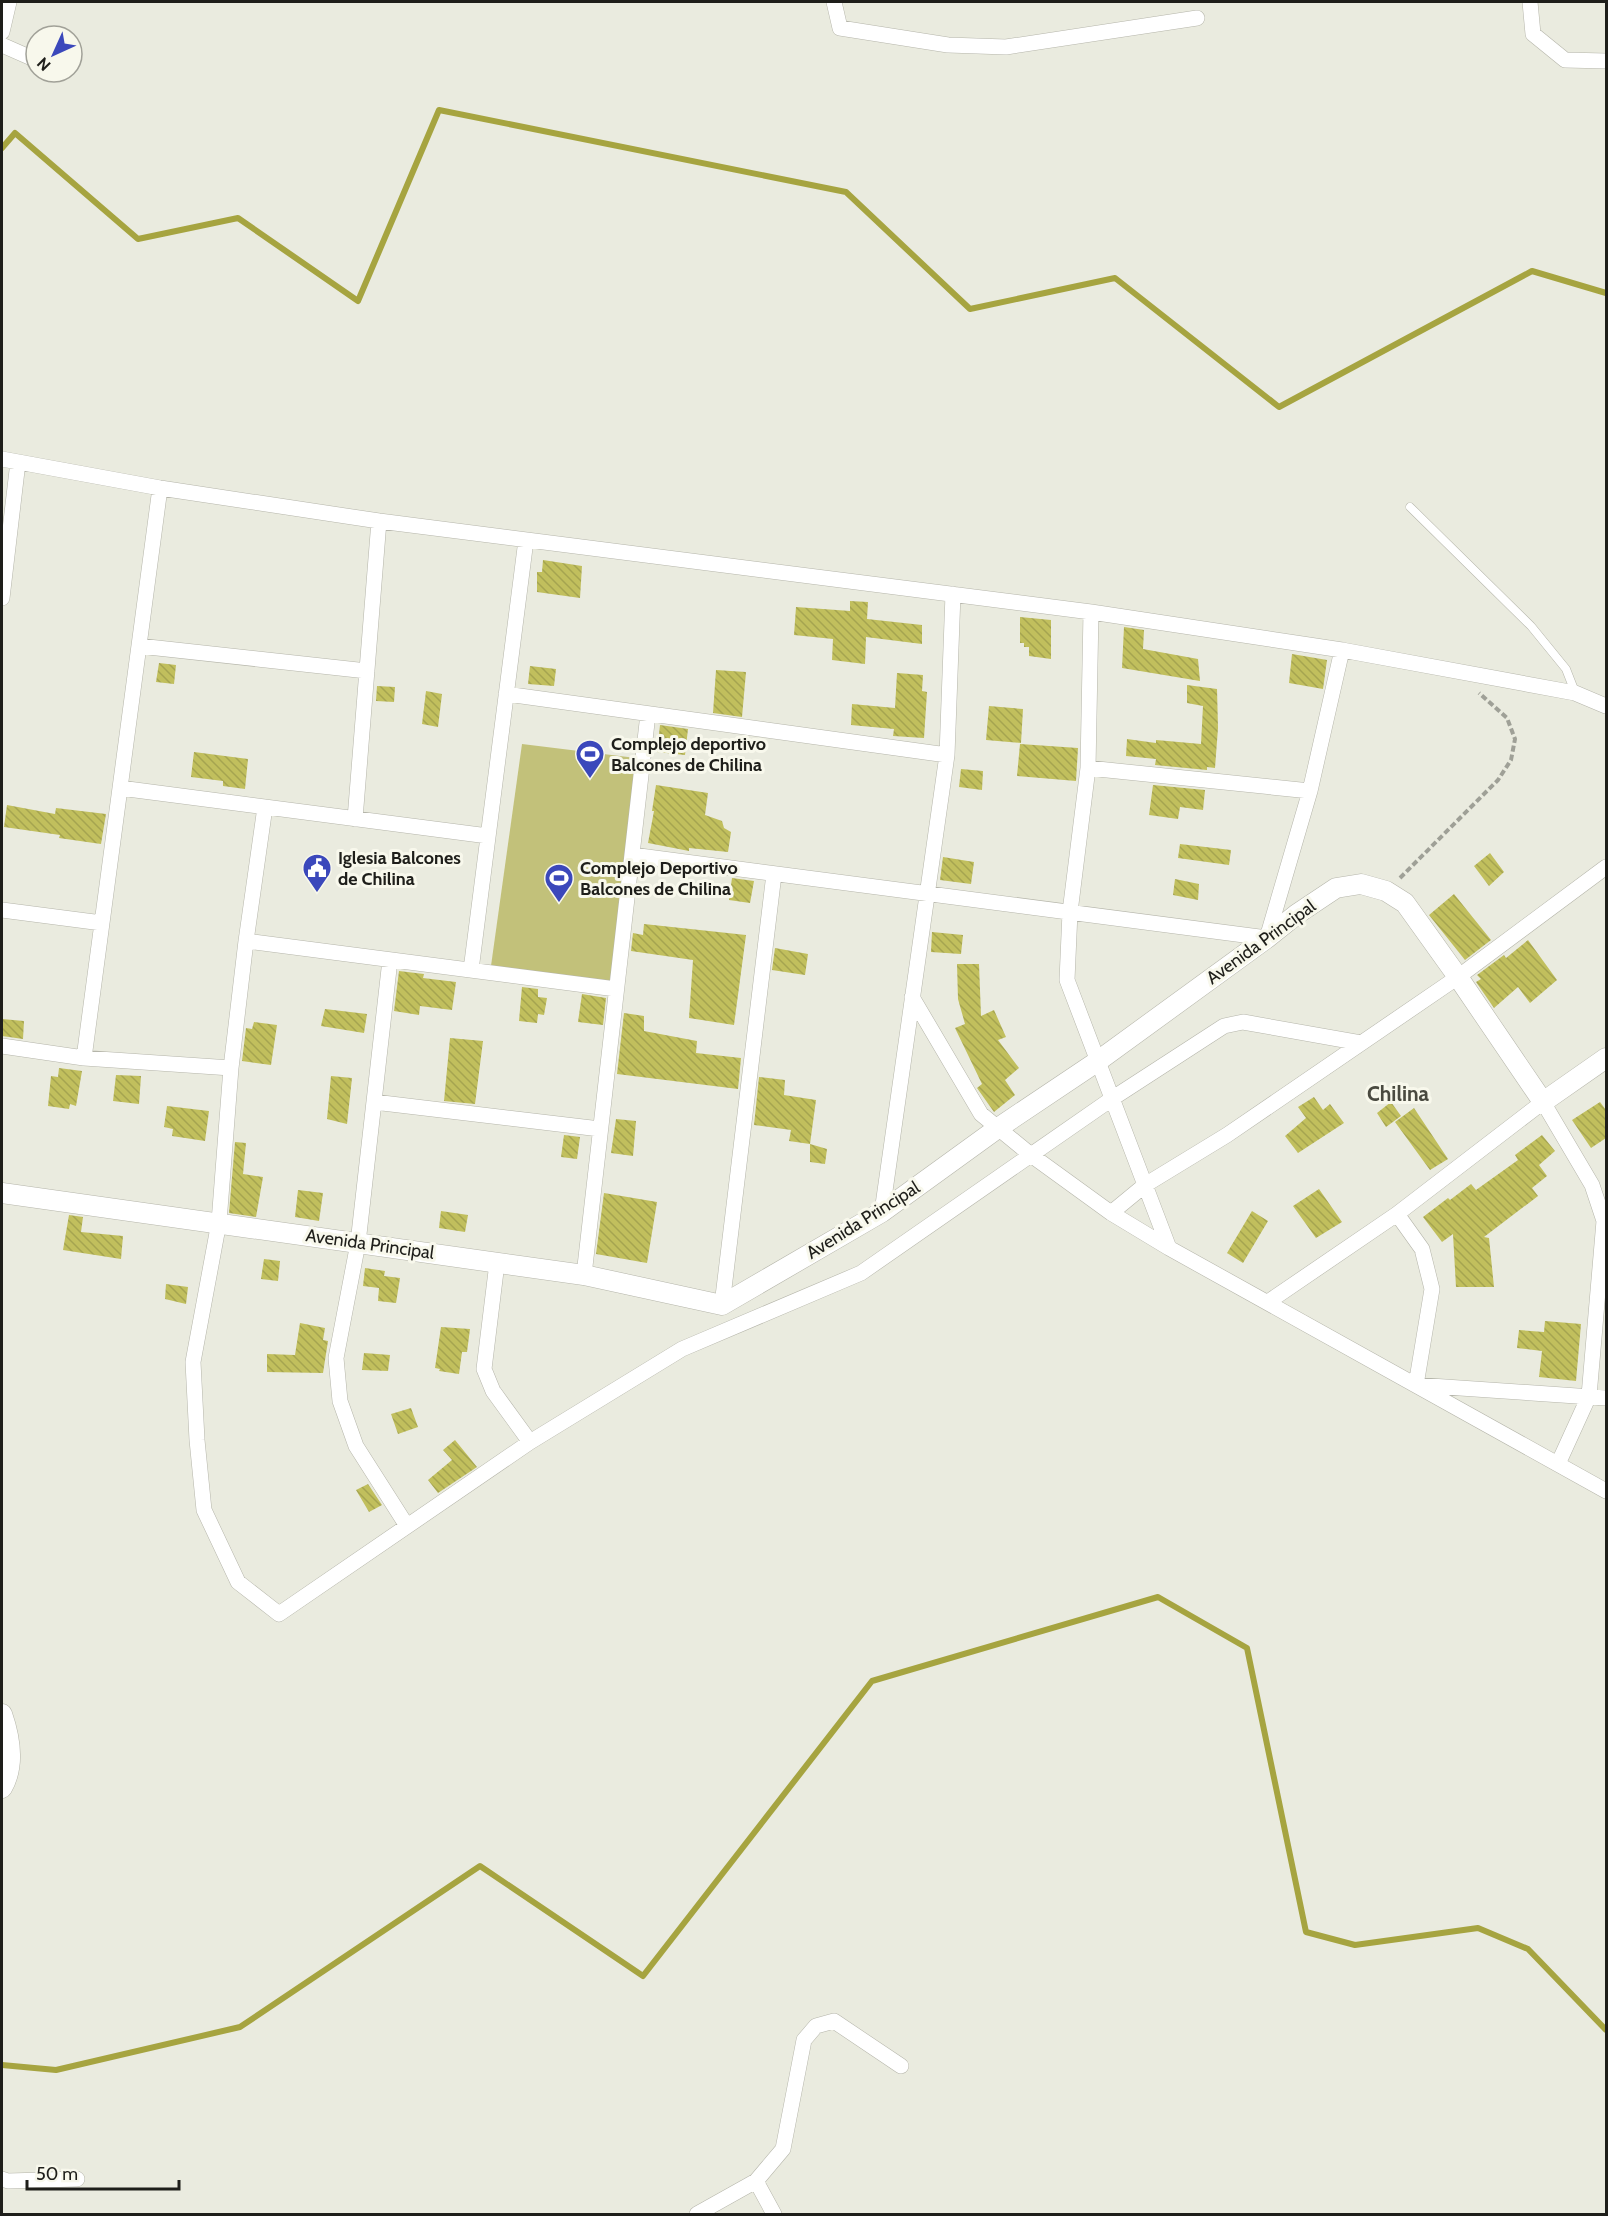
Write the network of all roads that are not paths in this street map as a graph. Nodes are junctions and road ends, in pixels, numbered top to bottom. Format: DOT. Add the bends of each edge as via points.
graph roads {
  1 [pos="9,2"];
  2 [pos="834,2"];
  3 [pos="1530,2"];
  4 [pos="1197,18"];
  5 [pos="2,32"];
  6 [pos="2,45"];
  7 [pos="24,55"];
  8 [pos="1606,61"];
  9 [pos="2,459"];
  10 [pos="18,462"];
  11 [pos="160,488"];
  12 [pos="1410,507"];
  13 [pos="379,521"];
  14 [pos="526,540"];
  15 [pos="953,594"];
  16 [pos="2,598"];
  17 [pos="1090,612"];
  18 [pos="139,646"];
  19 [pos="1342,650"];
  20 [pos="367,671"];
  21 [pos="1575,693"];
  22 [pos="506,694"];
  23 [pos="1606,706"];
  24 [pos="648,714"];
  25 [pos="947,755"];
  26 [pos="1089,768"];
  27 [pos="120,788"];
  28 [pos="1310,791"];
  29 [pos="265,807"];
  30 [pos="355,819"];
  31 [pos="488,836"];
  32 [pos="632,855"];
  33 [pos="1606,867"];
  34 [pos="774,874"];
  35 [pos="927,894"];
  36 [pos="2,910"];
  37 [pos="1070,912"];
  38 [pos="102,923"];
  39 [pos="1267,938"];
  40 [pos="246,941"];
  41 [pos="390,960"];
  42 [pos="471,970"];
  43 [pos="1458,977"];
  44 [pos="616,989"];
  45 [pos="912,997"];
  46 [pos="1361,1043"];
  47 [pos="2,1046"];
  48 [pos="84,1058"];
  49 [pos="1606,1058"];
  50 [pos="1098,1061"];
  51 [pos="231,1068"];
  52 [pos="1113,1098"];
  53 [pos="374,1102"];
  54 [pos="1543,1102"];
  55 [pos="998,1128"];
  56 [pos="600,1130"];
  57 [pos="1031,1155"];
  58 [pos="1145,1185"];
  59 [pos="2,1193"];
  60 [pos="882,1212"];
  61 [pos="1111,1213"];
  62 [pos="1397,1214"];
  63 [pos="219,1222"];
  64 [pos="358,1243"];
  65 [pos="1169,1248"];
  66 [pos="497,1263"];
  67 [pos="584,1275"];
  68 [pos="1268,1302"];
  69 [pos="722,1305"];
  70 [pos="1416,1385"];
  71 [pos="1588,1396"];
  72 [pos="1606,1398"];
  73 [pos="530,1442"];
  74 [pos="1558,1464"];
  75 [pos="1606,1491"];
  76 [pos="407,1527"];
  77 [pos="2,1714"];
  78 [pos="2,1788"];
  79 [pos="901,2066"];
  80 [pos="2,2179"];
  81 [pos="77,2179"];
  82 [pos="756,2181"];
  83 [pos="697,2214"];
  84 [pos="774,2214"];
  1 -- 5 [label="street"];
  2 -- 4 [label="street" via="840,28 948,45 1006,47"];
  3 -- 8 [label="street" via="1533,34 1565,60"];
  6 -- 7 [label="street"];
  9 -- 10 [label="street"];
  10 -- 11 [label="street"];
  10 -- 16 [label="street"];
  11 -- 13 [label="street"];
  11 -- 18 [label="street"];
  12 -- 21 [label="lane" via="1531,626 1566,669"];
  13 -- 14 [label="street"];
  13 -- 20 [label="street"];
  14 -- 15 [label="street"];
  14 -- 22 [label="street"];
  15 -- 17 [label="street"];
  15 -- 25 [label="street"];
  17 -- 19 [label="street"];
  17 -- 26 [label="street"];
  18 -- 20 [label="street"];
  18 -- 27 [label="street"];
  19 -- 21 [label="street"];
  19 -- 28 [label="street"];
  20 -- 30 [label="street"];
  21 -- 23 [label="street"];
  22 -- 24 [label="street"];
  22 -- 31 [label="street"];
  24 -- 25 [label="street"];
  24 -- 32 [label="street"];
  25 -- 35 [label="street"];
  26 -- 28 [label="street"];
  26 -- 37 [label="street"];
  27 -- 29 [label="street"];
  27 -- 38 [label="street"];
  28 -- 39 [label="street"];
  29 -- 30 [label="street"];
  29 -- 40 [label="street"];
  30 -- 31 [label="street"];
  31 -- 42 [label="street"];
  32 -- 34 [label="street"];
  32 -- 44 [label="street"];
  33 -- 43 [label="street"];
  34 -- 35 [label="street"];
  34 -- 69 [label="street"];
  35 -- 37 [label="street"];
  35 -- 45 [label="street"];
  36 -- 38 [label="street"];
  37 -- 39 [label="street"];
  37 -- 50 [label="street" via="1068,980"];
  38 -- 48 [label="street"];
  39 -- 43 [label="street, Avenida Principal" via="1336,888 1362,884 1386,891 1405,903"];
  39 -- 50 [label="street, Avenida Principal"];
  40 -- 41 [label="street"];
  40 -- 51 [label="street"];
  41 -- 42 [label="street"];
  41 -- 53 [label="street"];
  42 -- 44 [label="street"];
  43 -- 46 [label="street"];
  43 -- 54 [label="street, Avenida Principal"];
  44 -- 56 [label="street"];
  45 -- 55 [label="street" via="981,1114"];
  45 -- 60 [label="street"];
  46 -- 52 [label="street" via="1244,1022 1224,1026"];
  46 -- 58 [label="street" via="1227,1135"];
  47 -- 48 [label="street"];
  48 -- 51 [label="street"];
  49 -- 54 [label="street"];
  50 -- 52 [label="street"];
  50 -- 55 [label="street, Avenida Principal"];
  51 -- 63 [label="street"];
  52 -- 57 [label="street"];
  52 -- 58 [label="street"];
  53 -- 56 [label="street"];
  53 -- 64 [label="street"];
  54 -- 62 [label="street"];
  54 -- 71 [label="street" via="1593,1185 1604,1221"];
  55 -- 57 [label="street"];
  55 -- 60 [label="street, Avenida Principal"];
  56 -- 67 [label="street"];
  57 -- 61 [label="street"];
  57 -- 73 [label="street" via="861,1273 682,1349"];
  58 -- 61 [label="street"];
  58 -- 65 [label="street"];
  59 -- 63 [label="street, Avenida Principal"];
  60 -- 69 [label="street, Avenida Principal"];
  61 -- 65 [label="street"];
  62 -- 68 [label="street"];
  62 -- 70 [label="street" via="1422,1249 1432,1289"];
  63 -- 64 [label="street, Avenida Principal"];
  63 -- 76 [label="street" via="193,1362 197,1440 204,1509 238,1582 279,1614"];
  64 -- 66 [label="street, Avenida Principal"];
  64 -- 76 [label="street" via="336,1358 340,1401 356,1446"];
  65 -- 68 [label="street"];
  66 -- 67 [label="street, Avenida Principal"];
  66 -- 73 [label="street" via="484,1369 493,1390"];
  67 -- 69 [label="street, Avenida Principal"];
  68 -- 70 [label="street"];
  70 -- 71 [label="street"];
  70 -- 74 [label="street"];
  71 -- 72 [label="street"];
  71 -- 74 [label="street"];
  73 -- 76 [label="street"];
  74 -- 75 [label="street"];
  77 -- 78 [label="street" via="10,1762"];
  79 -- 82 [label="street" via="834,2021 816,2026 804,2040 783,2149"];
  80 -- 81 [label="street"];
  82 -- 83 [label="street"];
  82 -- 84 [label="street"];
}
